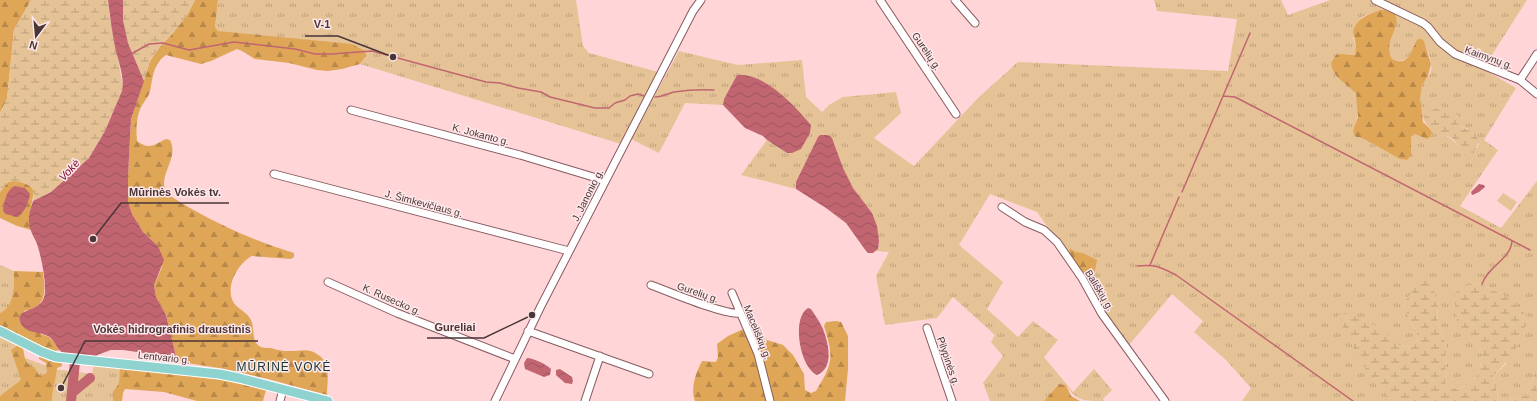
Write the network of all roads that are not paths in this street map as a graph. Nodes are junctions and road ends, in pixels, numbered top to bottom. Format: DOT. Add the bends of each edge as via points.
graph roads {
  1 [pos="701,0"];
  2 [pos="880,0"];
  3 [pos="955,0"];
  4 [pos="1375,0"];
  5 [pos="975,23"];
  6 [pos="1537,54"];
  7 [pos="1520,80"];
  8 [pos="1537,94"];
  9 [pos="351,110"];
  10 [pos="956,114"];
  11 [pos="274,174"];
  12 [pos="605,182"];
  13 [pos="1002,207"];
  14 [pos="570,251"];
  15 [pos="328,282"];
  16 [pos="651,285"];
  17 [pos="732,293"];
  18 [pos="740,313"];
  19 [pos="927,328"];
  20 [pos="0,331"];
  21 [pos="528,331"];
  22 [pos="600,356"];
  23 [pos="515,359"];
  24 [pos="649,374"];
  25 [pos="283,389"];
  26 [pos="280,401"];
  27 [pos="328,401"];
  28 [pos="495,401"];
  29 [pos="585,401"];
  30 [pos="770,401"];
  31 [pos="952,401"];
  32 [pos="1164,401"];
  1 -- 12 [label="street, J. Janonio g."];
  2 -- 10 [label="street, Gurelių g."];
  3 -- 5 [label="street"];
  4 -- 7 [label="street, Kaimynų g." via="1423,23 1440,42 1460,57"];
  6 -- 7 [label="street"];
  7 -- 8 [label="street, Kaimynų g."];
  9 -- 12 [label="street, K. Jokanto g." via="520,155"];
  11 -- 14 [label="street, J. Šimkevičiaus g."];
  12 -- 14 [label="street, J. Janonio g."];
  13 -- 32 [label="street, Bališkių g." via="1025,222 1044,230 1057,242 1082,278 1102,314"];
  14 -- 21 [label="street, J. Janonio g."];
  15 -- 23 [label="street, K. Rusecko g." via="397,313"];
  16 -- 18 [label="street, Gurelių g." via="704,305"];
  17 -- 18 [label="street, Maceliškių g."];
  18 -- 30 [label="street, Maceliškių g." via="758,354"];
  19 -- 31 [label="street, Pilypinės g."];
  20 -- 25 [label="main road, Lentvario g." via="56,357 219,374"];
  21 -- 22 [label="street"];
  21 -- 23 [label="street, J. Janonio g."];
  22 -- 24 [label="street"];
  22 -- 29 [label="street"];
  23 -- 28 [label="street, J. Janonio g."];
  25 -- 26 [label="street"];
  25 -- 27 [label="main road, Lentvario g."];
}
